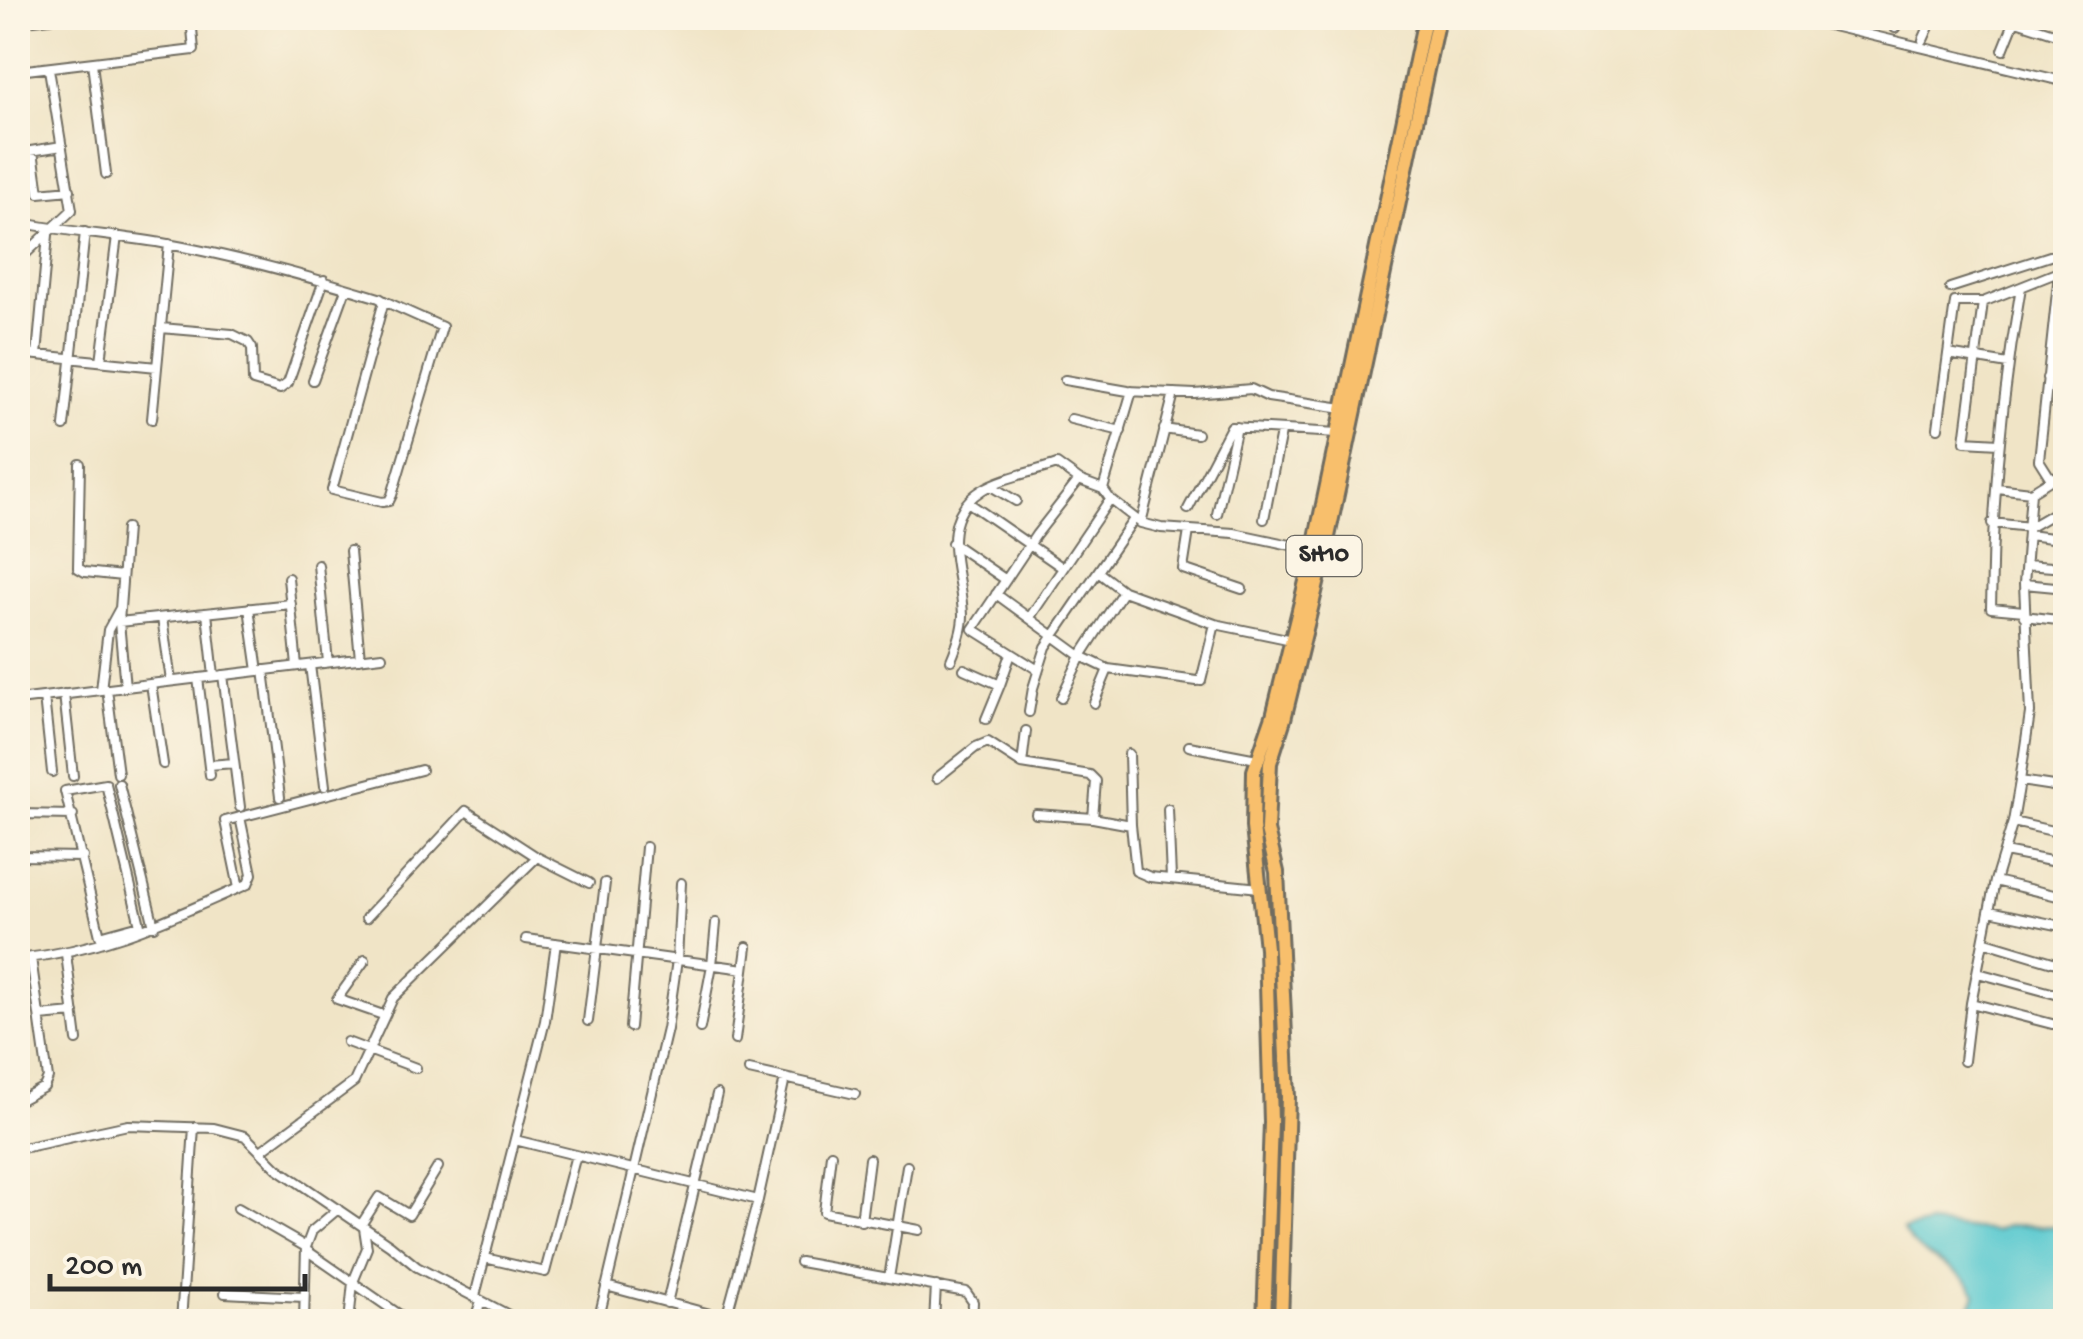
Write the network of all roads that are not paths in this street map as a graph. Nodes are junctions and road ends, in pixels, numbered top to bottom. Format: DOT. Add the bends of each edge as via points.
graph roads {
  1 [pos="50,18"];
  2 [pos="191,18"];
  3 [pos="1425,18"];
  4 [pos="1438,18"];
  5 [pos="1799,18"];
  6 [pos="1900,18"];
  7 [pos="1933,18"];
  8 [pos="30,19"];
  9 [pos="2011,19"];
  10 [pos="18,22"];
  11 [pos="1896,28"];
  12 [pos="2066,37"];
  13 [pos="1923,40"];
  14 [pos="2003,50"];
  15 [pos="92,63"];
  16 [pos="50,69"];
  17 [pos="18,71"];
  18 [pos="2066,82"];
  19 [pos="62,146"];
  20 [pos="33,151"];
  21 [pos="18,153"];
  22 [pos="106,174"];
  23 [pos="70,190"];
  24 [pos="2066,211"];
  25 [pos="18,222"];
  26 [pos="50,232"];
  27 [pos="85,232"];
  28 [pos="118,236"];
  29 [pos="169,244"];
  30 [pos="18,261"];
  31 [pos="2062,271"];
  32 [pos="324,280"];
  33 [pos="2021,287"];
  34 [pos="346,288"];
  35 [pos="1950,288"];
  36 [pos="384,301"];
  37 [pos="1983,302"];
  38 [pos="161,328"];
  39 [pos="18,353"];
  40 [pos="1948,354"];
  41 [pos="37,355"];
  42 [pos="74,357"];
  43 [pos="1976,358"];
  44 [pos="101,360"];
  45 [pos="296,360"];
  46 [pos="2008,364"];
  47 [pos="157,367"];
  48 [pos="317,368"];
  49 [pos="2066,370"];
  50 [pos="2047,378"];
  51 [pos="313,380"];
  52 [pos="1064,380"];
  53 [pos="1132,392"];
  54 [pos="1174,393"];
  55 [pos="1343,408"];
  56 [pos="1071,418"];
  57 [pos="152,420"];
  58 [pos="64,426"];
  59 [pos="1237,427"];
  60 [pos="1938,428"];
  61 [pos="1164,429"];
  62 [pos="1120,431"];
  63 [pos="1281,432"];
  64 [pos="1338,433"];
  65 [pos="1197,434"];
  66 [pos="1998,443"];
  67 [pos="80,464"];
  68 [pos="2066,470"];
  69 [pos="2052,479"];
  70 [pos="1079,480"];
  71 [pos="990,486"];
  72 [pos="1997,488"];
  73 [pos="1104,489"];
  74 [pos="2031,492"];
  75 [pos="1110,499"];
  76 [pos="1016,501"];
  77 [pos="969,503"];
  78 [pos="2066,506"];
  79 [pos="1188,509"];
  80 [pos="1217,514"];
  81 [pos="1264,518"];
  82 [pos="1138,521"];
  83 [pos="1992,524"];
  84 [pos="126,528"];
  85 [pos="1189,531"];
  86 [pos="2030,531"];
  87 [pos="2066,540"];
  88 [pos="952,543"];
  89 [pos="1028,547"];
  90 [pos="1314,550"];
  91 [pos="350,551"];
  92 [pos="318,564"];
  93 [pos="2026,565"];
  94 [pos="1062,568"];
  95 [pos="2066,568"];
  96 [pos="1098,572"];
  97 [pos="122,576"];
  98 [pos="288,578"];
  99 [pos="1006,580"];
  100 [pos="2024,584"];
  101 [pos="2066,588"];
  102 [pos="1242,589"];
  103 [pos="1123,591"];
  104 [pos="996,594"];
  105 [pos="290,604"];
  106 [pos="120,608"];
  107 [pos="249,608"];
  108 [pos="1305,611"];
  109 [pos="206,613"];
  110 [pos="2024,614"];
  111 [pos="1030,617"];
  112 [pos="162,618"];
  113 [pos="2066,621"];
  114 [pos="118,622"];
  115 [pos="1215,624"];
  116 [pos="1054,635"];
  117 [pos="1292,640"];
  118 [pos="1010,654"];
  119 [pos="382,656"];
  120 [pos="1081,656"];
  121 [pos="360,658"];
  122 [pos="951,660"];
  123 [pos="328,662"];
  124 [pos="310,665"];
  125 [pos="297,666"];
  126 [pos="964,669"];
  127 [pos="1108,669"];
  128 [pos="1038,670"];
  129 [pos="261,671"];
  130 [pos="219,676"];
  131 [pos="198,678"];
  132 [pos="171,681"];
  133 [pos="151,684"];
  134 [pos="1000,685"];
  135 [pos="125,687"];
  136 [pos="104,689"];
  137 [pos="64,694"];
  138 [pos="44,696"];
  139 [pos="1061,698"];
  140 [pos="18,700"];
  141 [pos="1094,704"];
  142 [pos="1029,712"];
  143 [pos="986,719"];
  144 [pos="1026,731"];
  145 [pos="2066,738"];
  146 [pos="1189,746"];
  147 [pos="1128,754"];
  148 [pos="1258,759"];
  149 [pos="234,763"];
  150 [pos="163,764"];
  151 [pos="1022,764"];
  152 [pos="420,770"];
  153 [pos="52,772"];
  154 [pos="118,774"];
  155 [pos="74,776"];
  156 [pos="937,778"];
  157 [pos="2020,781"];
  158 [pos="119,784"];
  159 [pos="325,786"];
  160 [pos="2063,788"];
  161 [pos="280,797"];
  162 [pos="1168,810"];
  163 [pos="240,812"];
  164 [pos="18,814"];
  165 [pos="1036,814"];
  166 [pos="73,815"];
  167 [pos="1093,818"];
  168 [pos="2014,822"];
  169 [pos="1130,826"];
  170 [pos="2066,834"];
  171 [pos="646,847"];
  172 [pos="2004,852"];
  173 [pos="18,856"];
  174 [pos="83,857"];
  175 [pos="537,857"];
  176 [pos="2066,864"];
  177 [pos="1171,878"];
  178 [pos="1996,881"];
  179 [pos="681,882"];
  180 [pos="589,883"];
  181 [pos="605,883"];
  182 [pos="239,888"];
  183 [pos="1260,888"];
  184 [pos="2066,898"];
  185 [pos="1990,911"];
  186 [pos="366,918"];
  187 [pos="716,923"];
  188 [pos="154,926"];
  189 [pos="2066,927"];
  190 [pos="526,939"];
  191 [pos="1986,942"];
  192 [pos="556,943"];
  193 [pos="747,947"];
  194 [pos="596,949"];
  195 [pos="66,954"];
  196 [pos="638,954"];
  197 [pos="32,958"];
  198 [pos="18,959"];
  199 [pos="365,960"];
  200 [pos="676,960"];
  201 [pos="712,965"];
  202 [pos="2066,966"];
  203 [pos="744,969"];
  204 [pos="1978,974"];
  205 [pos="2058,995"];
  206 [pos="1971,1003"];
  207 [pos="74,1014"];
  208 [pos="40,1016"];
  209 [pos="384,1016"];
  210 [pos="588,1021"];
  211 [pos="2052,1024"];
  212 [pos="630,1027"];
  213 [pos="700,1028"];
  214 [pos="77,1040"];
  215 [pos="736,1040"];
  216 [pos="347,1042"];
  217 [pos="370,1050"];
  218 [pos="1964,1061"];
  219 [pos="416,1068"];
  220 [pos="749,1070"];
  221 [pos="784,1078"];
  222 [pos="717,1094"];
  223 [pos="854,1094"];
  224 [pos="18,1098"];
  225 [pos="194,1127"];
  226 [pos="515,1140"];
  227 [pos="18,1149"];
  228 [pos="262,1150"];
  229 [pos="830,1154"];
  230 [pos="576,1155"];
  231 [pos="868,1160"];
  232 [pos="906,1166"];
  233 [pos="438,1167"];
  234 [pos="634,1170"];
  235 [pos="696,1185"];
  236 [pos="758,1200"];
  237 [pos="238,1208"];
  238 [pos="338,1209"];
  239 [pos="861,1221"];
  240 [pos="363,1226"];
  241 [pos="897,1228"];
  242 [pos="919,1230"];
  243 [pos="306,1249"];
  244 [pos="485,1258"];
  245 [pos="800,1262"];
  246 [pos="890,1278"];
  247 [pos="353,1282"];
  248 [pos="606,1286"];
  249 [pos="936,1286"];
  250 [pos="225,1292"];
  251 [pos="304,1297"];
  252 [pos="478,1298"];
  253 [pos="667,1303"];
  254 [pos="725,1320"];
  255 [pos="181,1322"];
  256 [pos="304,1322"];
  257 [pos="349,1322"];
  258 [pos="410,1322"];
  259 [pos="474,1322"];
  260 [pos="522,1322"];
  261 [pos="598,1322"];
  262 [pos="934,1322"];
  263 [pos="972,1322"];
  264 [pos="1264,1322"];
  265 [pos="1282,1322"];
  1 -- 8 [label="street"];
  2 -- 15 [label="street" via="194,50"];
  3 -- 55 [label="main road, SH10"];
  4 -- 108 [label="main road, SH10" via="1326,551"];
  5 -- 18 [label="street"];
  6 -- 11 [label="street"];
  7 -- 13 [label="street"];
  8 -- 10 [label="street"];
  9 -- 12 [label="street"];
  9 -- 14 [label="street"];
  15 -- 16 [label="street"];
  15 -- 22 [label="street"];
  16 -- 17 [label="street"];
  16 -- 19 [label="street"];
  19 -- 20 [label="street"];
  19 -- 23 [label="street"];
  20 -- 21 [label="street"];
  20 -- 23 [label="street" via="40,193"];
  23 -- 26 [label="street" via="70,214"];
  24 -- 35 [label="street" via="2056,254"];
  25 -- 26 [label="street"];
  26 -- 27 [label="street"];
  26 -- 30 [label="street"];
  26 -- 41 [label="street"];
  27 -- 28 [label="street"];
  27 -- 42 [label="street"];
  28 -- 29 [label="street"];
  28 -- 44 [label="street"];
  29 -- 32 [label="street"];
  29 -- 38 [label="street"];
  31 -- 33 [label="street"];
  31 -- 50 [label="street"];
  32 -- 34 [label="street"];
  32 -- 45 [label="street"];
  33 -- 37 [label="street"];
  33 -- 46 [label="street"];
  34 -- 36 [label="street"];
  34 -- 48 [label="street"];
  36 -- 36 [label="street" via="332,490 382,502 392,494 442,327"];
  37 -- 40 [label="street" via="1955,302"];
  37 -- 43 [label="street"];
  38 -- 45 [label="street" via="242,338 252,348 253,381 269,387 284,388"];
  38 -- 47 [label="street"];
  39 -- 41 [label="street"];
  40 -- 43 [label="street"];
  40 -- 60 [label="street"];
  41 -- 42 [label="street"];
  42 -- 44 [label="street"];
  42 -- 58 [label="street"];
  43 -- 46 [label="street"];
  43 -- 66 [label="street" via="1965,441"];
  44 -- 47 [label="street"];
  45 -- 48 [label="street"];
  46 -- 66 [label="street"];
  47 -- 57 [label="street"];
  48 -- 51 [label="street"];
  49 -- 50 [label="street"];
  50 -- 69 [label="street" via="2039,460"];
  52 -- 53 [label="street"];
  53 -- 54 [label="street"];
  53 -- 62 [label="street"];
  54 -- 55 [label="street" via="1251,390"];
  54 -- 61 [label="street"];
  55 -- 64 [label="main road, SH10"];
  56 -- 62 [label="street"];
  59 -- 63 [label="street"];
  59 -- 79 [label="street" via="1229,428"];
  59 -- 80 [label="street"];
  61 -- 65 [label="street"];
  61 -- 82 [label="street"];
  62 -- 73 [label="street"];
  63 -- 64 [label="street"];
  63 -- 81 [label="street"];
  64 -- 90 [label="main road, SH10"];
  66 -- 72 [label="street"];
  67 -- 97 [label="street" via="78,568"];
  68 -- 69 [label="street"];
  69 -- 74 [label="street"];
  70 -- 71 [label="street" via="1057,464"];
  70 -- 73 [label="street"];
  70 -- 89 [label="street"];
  71 -- 76 [label="street"];
  71 -- 77 [label="street"];
  72 -- 74 [label="street"];
  72 -- 83 [label="street"];
  73 -- 75 [label="street"];
  74 -- 86 [label="street"];
  75 -- 82 [label="street"];
  75 -- 94 [label="street"];
  77 -- 88 [label="street"];
  77 -- 89 [label="street"];
  78 -- 86 [label="street"];
  82 -- 85 [label="street"];
  82 -- 96 [label="street"];
  83 -- 86 [label="street"];
  83 -- 110 [label="street" via="1991,608"];
  84 -- 97 [label="street"];
  85 -- 90 [label="street"];
  85 -- 102 [label="street" via="1183,569"];
  86 -- 87 [label="street"];
  86 -- 93 [label="street"];
  88 -- 99 [label="street"];
  88 -- 122 [label="street" via="963,616"];
  89 -- 94 [label="street"];
  89 -- 99 [label="street"];
  90 -- 108 [label="main road, SH10"];
  91 -- 121 [label="street"];
  92 -- 123 [label="street"];
  93 -- 95 [label="street"];
  93 -- 100 [label="street"];
  94 -- 111 [label="street"];
  96 -- 103 [label="street"];
  96 -- 116 [label="street"];
  97 -- 106 [label="street"];
  98 -- 105 [label="street"];
  99 -- 104 [label="street"];
  100 -- 101 [label="street"];
  100 -- 110 [label="street"];
  103 -- 115 [label="street"];
  103 -- 120 [label="street"];
  104 -- 111 [label="street"];
  104 -- 118 [label="street" via="973,629"];
  105 -- 107 [label="street"];
  105 -- 125 [label="street"];
  106 -- 114 [label="street"];
  106 -- 136 [label="street" via="108,630"];
  107 -- 109 [label="street"];
  107 -- 129 [label="street"];
  108 -- 117 [label="main road, SH10"];
  108 -- 265 [label="main road, SH10" via="1270,764 1267,818 1277,872 1288,1097"];
  109 -- 112 [label="street"];
  109 -- 130 [label="street"];
  110 -- 113 [label="street"];
  110 -- 157 [label="street" via="2030,713"];
  111 -- 116 [label="street"];
  112 -- 114 [label="street"];
  112 -- 132 [label="street"];
  114 -- 135 [label="street"];
  115 -- 117 [label="street"];
  115 -- 127 [label="street" via="1199,681"];
  116 -- 120 [label="street"];
  116 -- 128 [label="street"];
  117 -- 148 [label="main road, SH10"];
  118 -- 128 [label="street"];
  118 -- 134 [label="street"];
  119 -- 121 [label="street"];
  120 -- 127 [label="street"];
  120 -- 139 [label="street"];
  121 -- 123 [label="street"];
  123 -- 124 [label="street"];
  124 -- 125 [label="street"];
  124 -- 159 [label="street"];
  125 -- 129 [label="street"];
  126 -- 134 [label="street"];
  127 -- 141 [label="street"];
  128 -- 142 [label="street"];
  129 -- 130 [label="street"];
  129 -- 161 [label="street"];
  130 -- 131 [label="street"];
  130 -- 149 [label="street"];
  131 -- 132 [label="street"];
  131 -- 149 [label="street" via="209,770"];
  132 -- 133 [label="street"];
  133 -- 135 [label="street"];
  133 -- 150 [label="street"];
  134 -- 143 [label="street"];
  135 -- 136 [label="street"];
  136 -- 137 [label="street"];
  136 -- 154 [label="street"];
  137 -- 138 [label="street"];
  137 -- 155 [label="street"];
  138 -- 140 [label="street"];
  138 -- 153 [label="street"];
  144 -- 151 [label="street"];
  145 -- 160 [label="street"];
  146 -- 148 [label="street"];
  147 -- 169 [label="street"];
  148 -- 183 [label="main road, SH10" via="1252,797"];
  149 -- 163 [label="street"];
  151 -- 156 [label="street" via="988,742"];
  151 -- 167 [label="street" via="1090,775 1096,781"];
  152 -- 163 [label="street"];
  157 -- 160 [label="street"];
  157 -- 168 [label="street"];
  158 -- 188 [label="street"];
  162 -- 177 [label="street"];
  163 -- 182 [label="street" via="252,878"];
  163 -- 182 [label="street" via="224,823"];
  164 -- 166 [label="street"];
  165 -- 167 [label="street"];
  166 -- 174 [label="street"];
  166 -- 174 [label="street" via="66,791 106,784 140,925 100,936"];
  167 -- 169 [label="street"];
  168 -- 170 [label="street"];
  168 -- 172 [label="street"];
  169 -- 177 [label="street" via="1136,871"];
  171 -- 196 [label="street"];
  172 -- 176 [label="street"];
  172 -- 178 [label="street"];
  173 -- 174 [label="street"];
  175 -- 180 [label="street"];
  175 -- 186 [label="street" via="466,812"];
  175 -- 209 [label="street" via="393,998"];
  177 -- 183 [label="street"];
  178 -- 184 [label="street"];
  178 -- 185 [label="street"];
  179 -- 200 [label="street"];
  181 -- 194 [label="street"];
  182 -- 188 [label="street"];
  183 -- 264 [label="main road, SH10" via="1271,1114"];
  185 -- 189 [label="street"];
  185 -- 191 [label="street"];
  187 -- 201 [label="street"];
  188 -- 195 [label="street"];
  190 -- 192 [label="street"];
  191 -- 202 [label="street"];
  191 -- 204 [label="street"];
  192 -- 194 [label="street"];
  192 -- 226 [label="street" via="545,1021"];
  193 -- 203 [label="street"];
  194 -- 196 [label="street"];
  194 -- 210 [label="street"];
  195 -- 197 [label="street"];
  195 -- 207 [label="street"];
  196 -- 200 [label="street"];
  196 -- 212 [label="street"];
  197 -- 198 [label="street"];
  197 -- 208 [label="street"];
  199 -- 209 [label="street" via="336,999"];
  200 -- 201 [label="street"];
  200 -- 234 [label="street" via="668,1030"];
  201 -- 203 [label="street"];
  201 -- 213 [label="street"];
  203 -- 215 [label="street"];
  204 -- 205 [label="street"];
  204 -- 206 [label="street"];
  206 -- 211 [label="street"];
  206 -- 218 [label="street"];
  207 -- 208 [label="street"];
  207 -- 214 [label="street"];
  208 -- 224 [label="street" via="46,1083"];
  209 -- 217 [label="street"];
  216 -- 217 [label="street"];
  217 -- 219 [label="street"];
  217 -- 228 [label="street" via="354,1082"];
  220 -- 221 [label="street"];
  221 -- 223 [label="street"];
  221 -- 236 [label="street"];
  222 -- 235 [label="street"];
  225 -- 227 [label="street" via="128,1125"];
  225 -- 228 [label="street" via="245,1136"];
  225 -- 255 [label="street"];
  226 -- 230 [label="street"];
  226 -- 244 [label="street"];
  228 -- 238 [label="street" via="277,1168"];
  229 -- 239 [label="street" via="824,1212"];
  230 -- 234 [label="street"];
  230 -- 244 [label="street" via="545,1272"];
  231 -- 239 [label="street"];
  232 -- 241 [label="street"];
  233 -- 240 [label="street" via="408,1215 379,1196"];
  234 -- 235 [label="street"];
  234 -- 248 [label="street"];
  235 -- 236 [label="street"];
  235 -- 253 [label="street"];
  236 -- 254 [label="street"];
  237 -- 243 [label="street"];
  238 -- 240 [label="street"];
  238 -- 243 [label="street" via="312,1231"];
  239 -- 241 [label="street"];
  240 -- 247 [label="street" via="367,1248"];
  240 -- 252 [label="street" via="417,1267"];
  241 -- 242 [label="street"];
  241 -- 246 [label="street"];
  243 -- 247 [label="street"];
  243 -- 251 [label="street"];
  244 -- 252 [label="street"];
  245 -- 246 [label="street"];
  246 -- 249 [label="street"];
  247 -- 257 [label="street"];
  247 -- 258 [label="street"];
  248 -- 253 [label="street"];
  248 -- 261 [label="street"];
  249 -- 262 [label="street"];
  249 -- 263 [label="street" via="970,1295"];
  250 -- 251 [label="street"];
  251 -- 256 [label="street"];
  252 -- 259 [label="street"];
  252 -- 260 [label="street"];
  253 -- 254 [label="street"];
}
